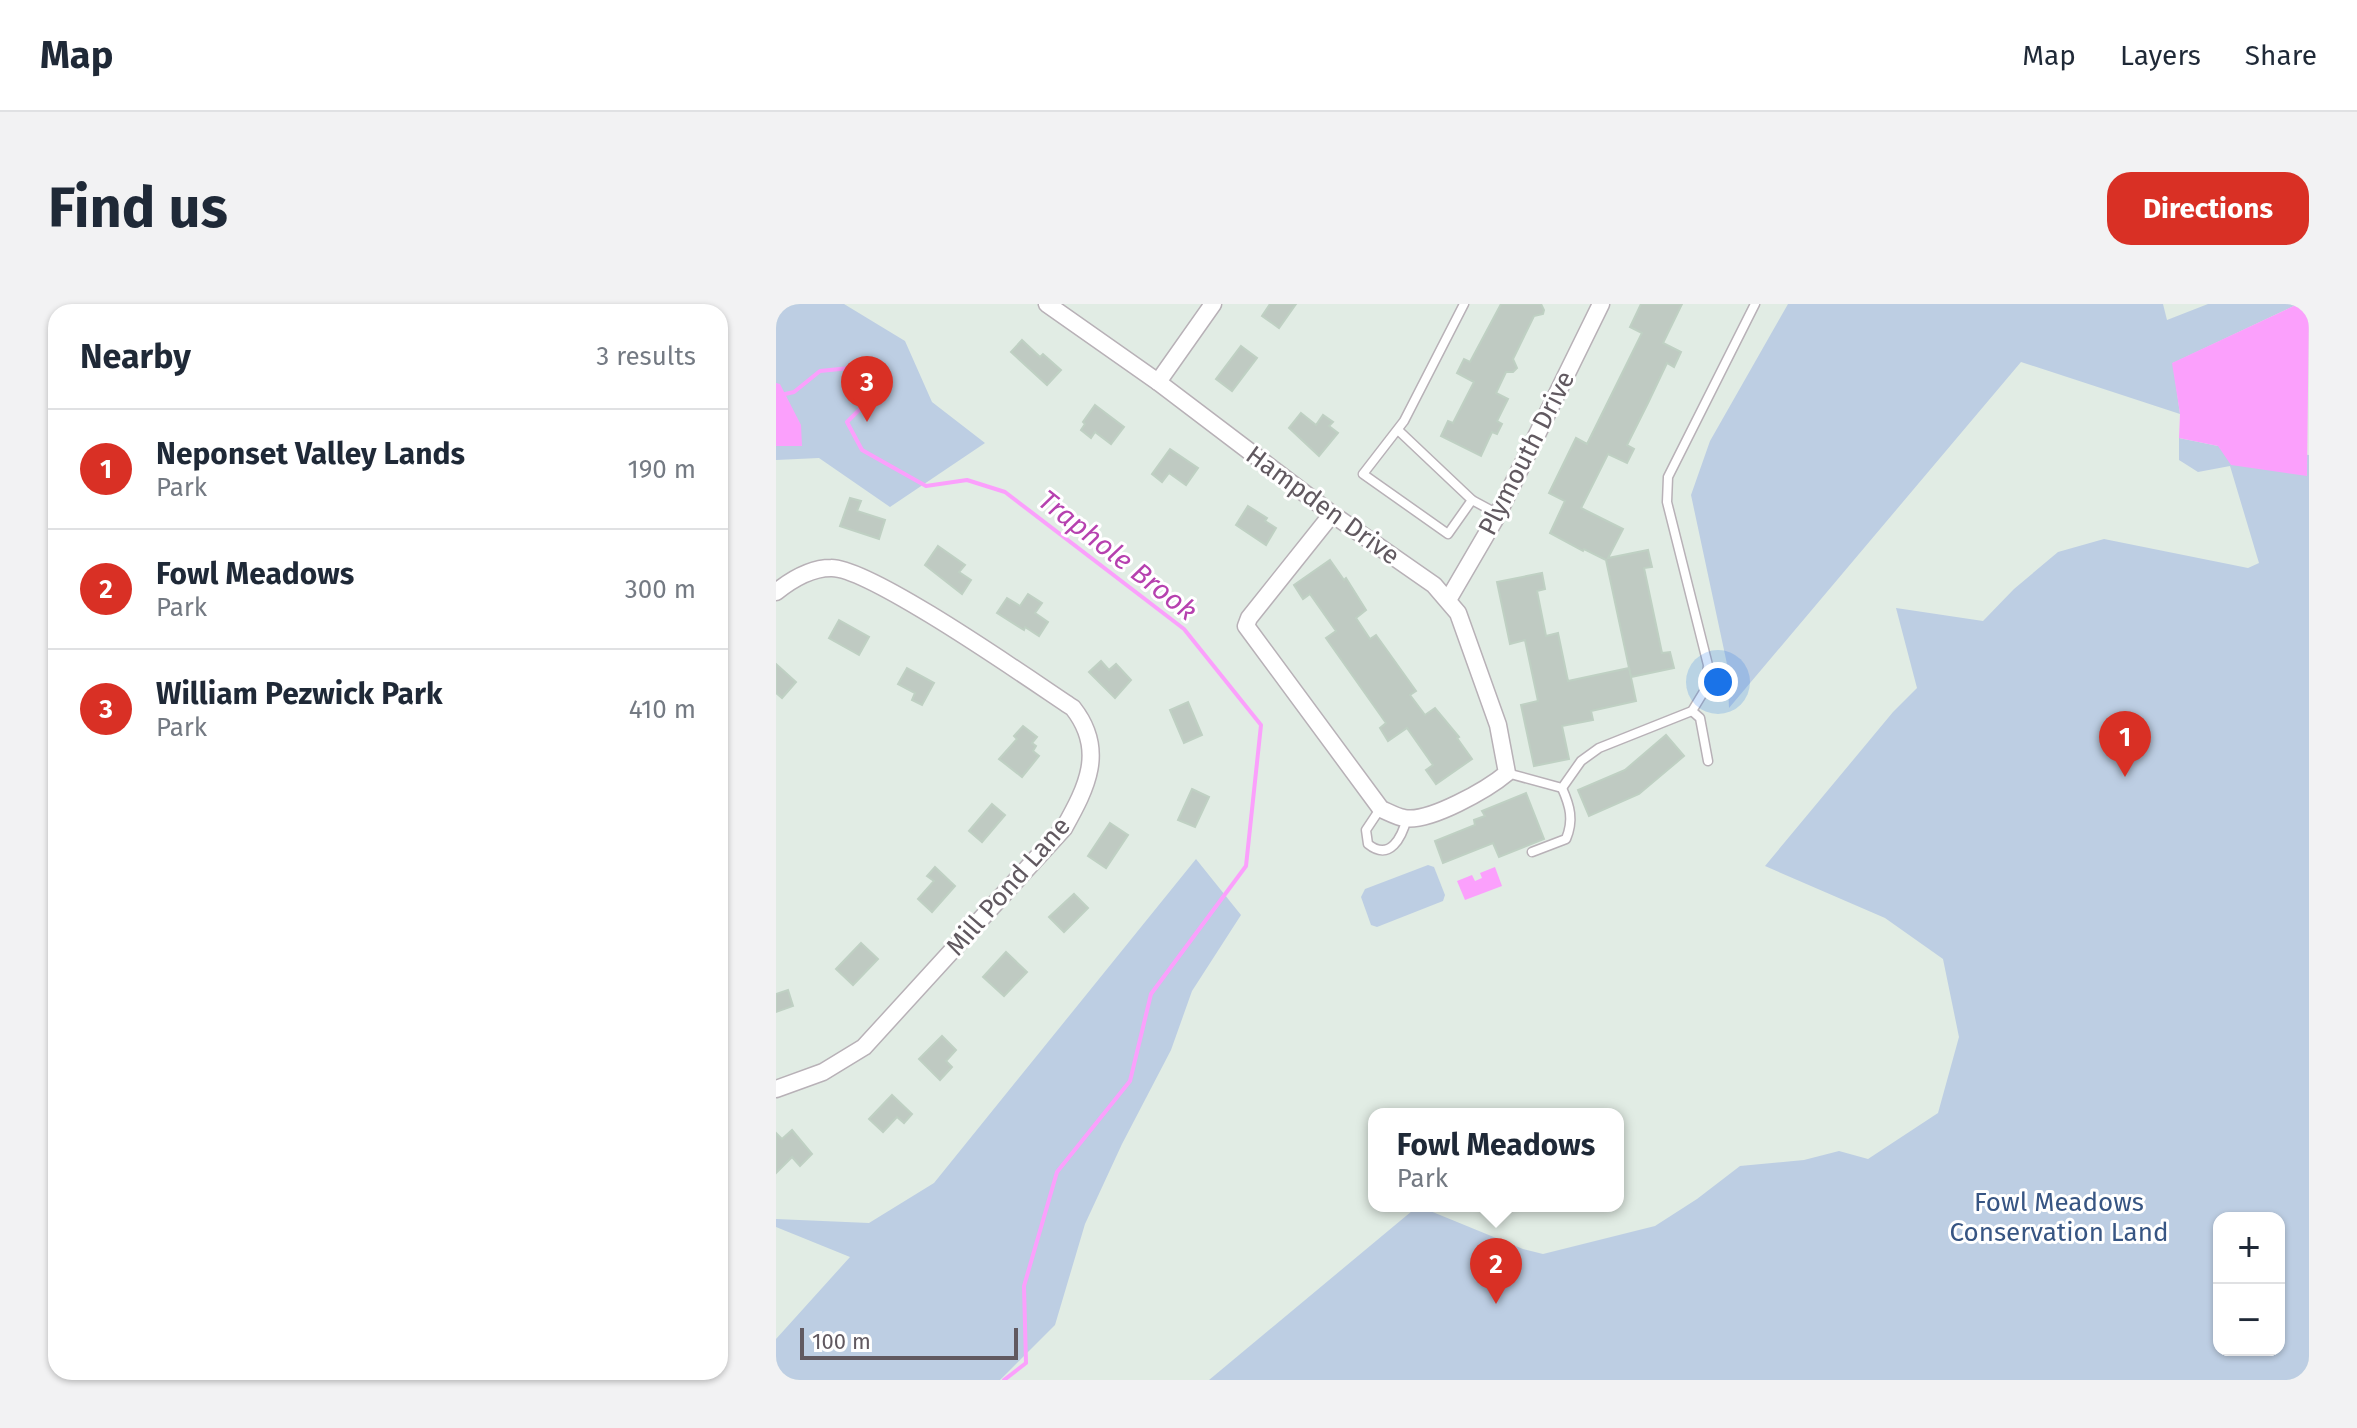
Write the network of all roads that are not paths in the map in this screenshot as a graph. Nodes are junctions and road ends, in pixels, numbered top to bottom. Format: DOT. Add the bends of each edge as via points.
graph roads {
  1 [pos="1047,304"];
  2 [pos="1213,304"];
  3 [pos="1464,304"];
  4 [pos="1601,304"];
  5 [pos="1755,304"];
  6 [pos="1158,382"];
  7 [pos="1398,430"];
  8 [pos="1472,500"];
  9 [pos="1332,514"];
  10 [pos="1498,514"];
  11 [pos="776,592"];
  12 [pos="1448,600"];
  13 [pos="1692,711"];
  14 [pos="1708,761"];
  15 [pos="1507,773"];
  16 [pos="1562,788"];
  17 [pos="1381,809"];
  18 [pos="1407,818"];
  19 [pos="1532,852"];
  20 [pos="776,1089"];
  1 -- 6 [label="street, Hampden Drive"];
  2 -- 6 [label="street"];
  3 -- 7 [label="lane"];
  4 -- 10 [label="street, Plymouth Drive"];
  5 -- 13 [label="lane" via="1668,477 1667,502 1708,665 1706,688"];
  6 -- 9 [label="street, Hampden Drive"];
  7 -- 8 [label="lane"];
  7 -- 8 [label="lane" via="1363,474 1448,534"];
  8 -- 10 [label="lane"];
  9 -- 12 [label="street, Hampden Drive"];
  9 -- 17 [label="street" via="1246,626"];
  10 -- 12 [label="street, Plymouth Drive"];
  11 -- 20 [label="street, Mill Pond Lane" via="810,572 833,567 898,596 1073,708 1090,742 1091,764 1085,791 1064,828 864,1047 823,1072"];
  12 -- 15 [label="street, Hampden Drive" via="1458,613 1498,725"];
  13 -- 14 [label="lane" via="1700,718"];
  13 -- 16 [label="lane" via="1599,748 1581,761"];
  15 -- 16 [label="lane"];
  15 -- 18 [label="street" via="1468,799"];
  16 -- 19 [label="lane" via="1571,826 1566,839"];
  17 -- 18 [label="street"];
  17 -- 18 [label="lane" via="1366,830 1368,844 1378,850 1395,846"];
}
